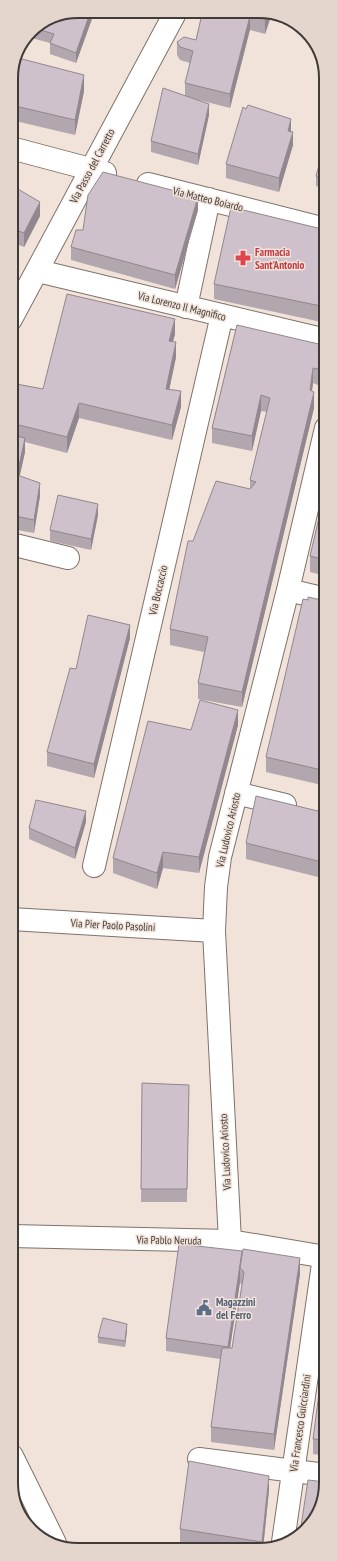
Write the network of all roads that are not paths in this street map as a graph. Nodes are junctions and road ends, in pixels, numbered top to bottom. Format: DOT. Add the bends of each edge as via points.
graph roads {
  1 [pos="172,18"];
  2 [pos="18,150"];
  3 [pos="90,169"];
  4 [pos="209,200"];
  5 [pos="319,227"];
  6 [pos="38,270"];
  7 [pos="18,306"];
  8 [pos="186,307"];
  9 [pos="222,315"];
  10 [pos="319,338"];
  11 [pos="319,458"];
  12 [pos="18,546"];
  13 [pos="68,558"];
  14 [pos="288,590"];
  15 [pos="319,597"];
  16 [pos="236,793"];
  17 [pos="303,809"];
  18 [pos="94,866"];
  19 [pos="18,919"];
  20 [pos="214,931"];
  21 [pos="18,1236"];
  22 [pos="230,1241"];
  23 [pos="319,1256"];
  24 [pos="319,1297"];
  25 [pos="199,1459"];
  26 [pos="18,1468"];
  27 [pos="293,1471"];
  28 [pos="319,1474"];
  29 [pos="51,1536"];
  30 [pos="284,1538"];
  1 -- 3 [label="street, Via Passo del Carretto"];
  2 -- 3 [label="street, Via Matteo Boiardo"];
  3 -- 4 [label="street, Via Matteo Boiardo"];
  3 -- 6 [label="street, Via Passo del Carretto"];
  4 -- 5 [label="street, Via Matteo Boiardo"];
  4 -- 8 [label="street"];
  6 -- 7 [label="street, Via Passo del Carretto"];
  6 -- 8 [label="street, Via Lorenzo Il Magnifico"];
  8 -- 9 [label="street, Via Lorenzo Il Magnifico"];
  9 -- 10 [label="street, Via Lorenzo Il Magnifico"];
  9 -- 18 [label="street, Via Boccaccio"];
  11 -- 14 [label="street, Via Ludovico Ariosto"];
  12 -- 13 [label="street"];
  14 -- 15 [label="street"];
  14 -- 16 [label="street, Via Ludovico Ariosto"];
  16 -- 17 [label="street"];
  16 -- 20 [label="street, Via Ludovico Ariosto" via="220,857"];
  19 -- 20 [label="street, Via Pier Paolo Pasolini"];
  20 -- 22 [label="street, Via Ludovico Ariosto"];
  21 -- 22 [label="street, Via Pablo Neruda"];
  22 -- 23 [label="street, Via Pablo Neruda"];
  24 -- 27 [label="street, Via Francesco Guicciardini"];
  25 -- 27 [label="street"];
  26 -- 29 [label="street"];
  27 -- 28 [label="street"];
  27 -- 30 [label="street, Via Francesco Guicciardini"];
}
